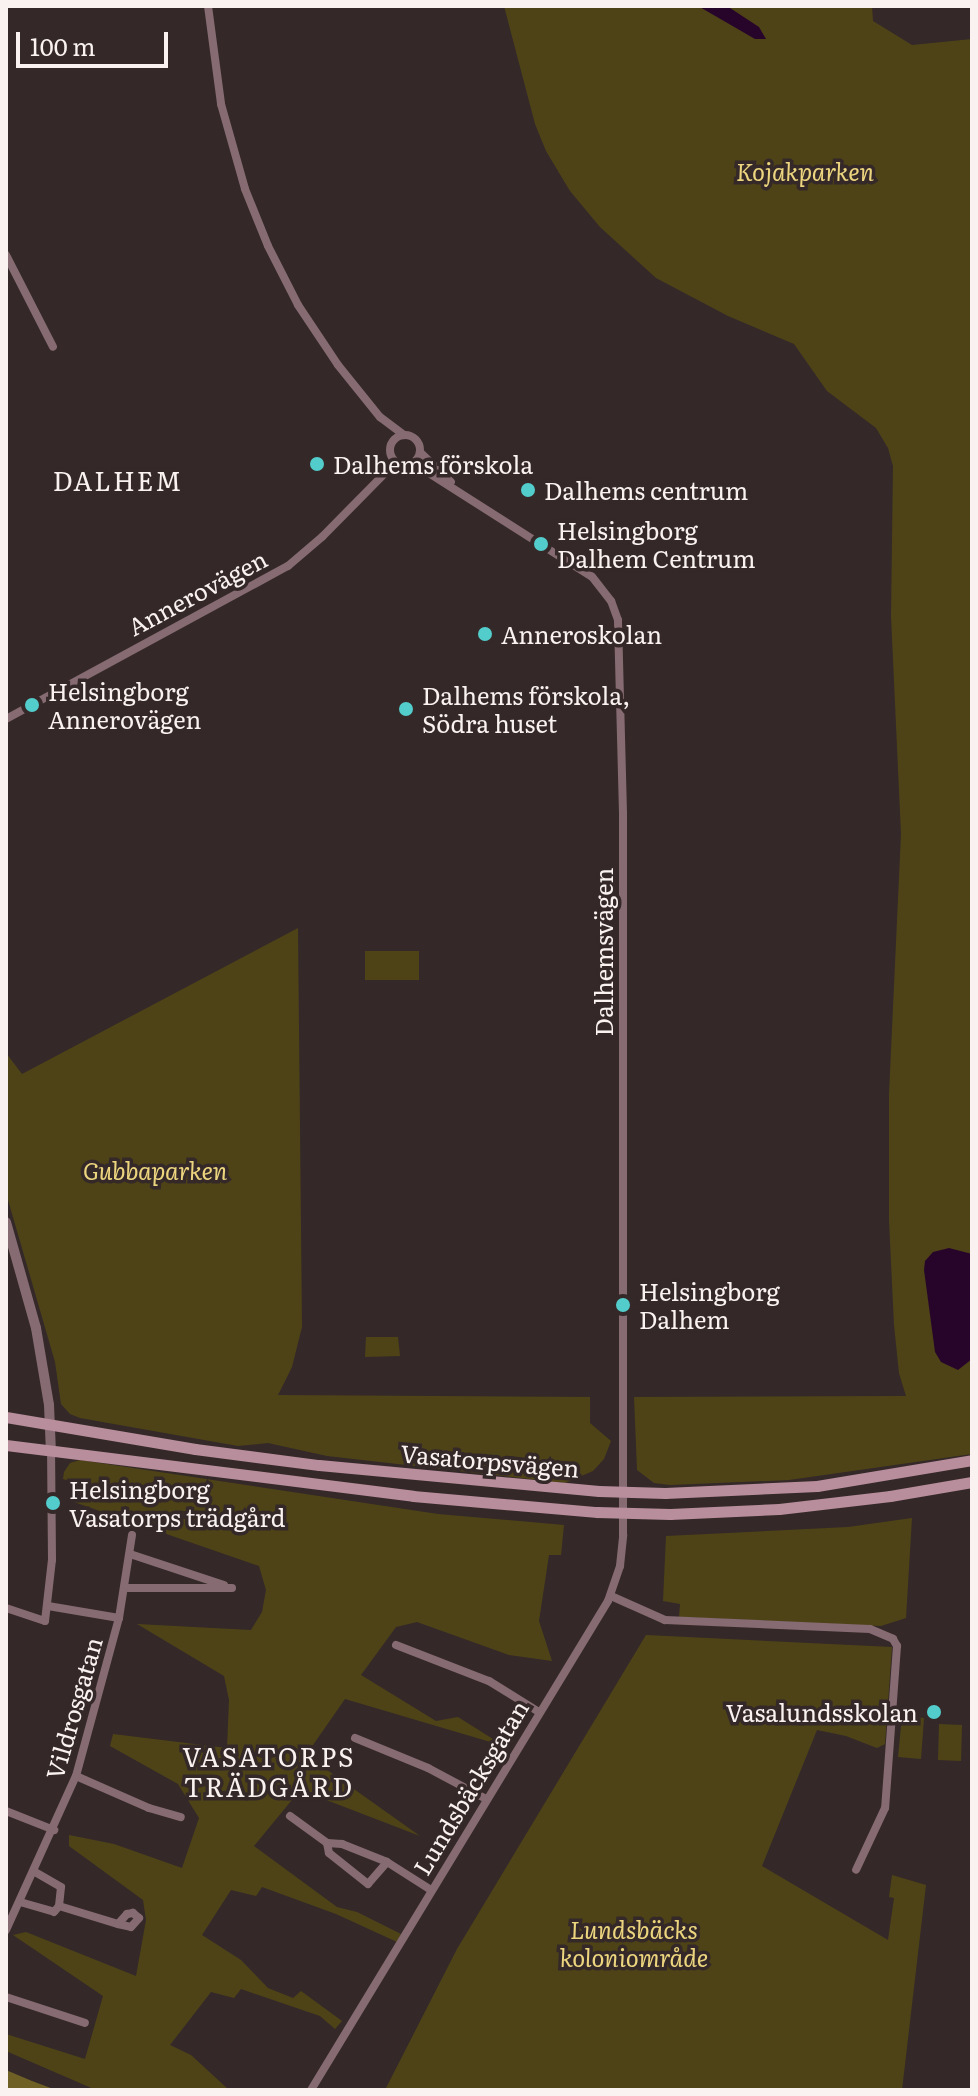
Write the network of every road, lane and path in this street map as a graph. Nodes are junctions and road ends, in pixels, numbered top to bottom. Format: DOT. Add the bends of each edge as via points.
graph roads {
  1 [pos="208,6"];
  2 [pos="6,255"];
  3 [pos="53,347"];
  4 [pos="385,421"];
  5 [pos="404,435"];
  6 [pos="391,443"];
  7 [pos="420,452"];
  8 [pos="391,457"];
  9 [pos="413,463"];
  10 [pos="401,466"];
  11 [pos="386,472"];
  12 [pos="460,491"];
  13 [pos="6,719"];
  14 [pos="6,1222"];
  15 [pos="8,1238"];
  16 [pos="6,1417"];
  17 [pos="50,1424"];
  18 [pos="6,1445"];
  19 [pos="51,1452"];
  20 [pos="972,1460"];
  21 [pos="972,1482"];
  22 [pos="624,1492"];
  23 [pos="624,1513"];
  24 [pos="132,1535"];
  25 [pos="130,1554"];
  26 [pos="124,1588"];
  27 [pos="611,1596"];
  28 [pos="48,1606"];
  29 [pos="6,1608"];
  30 [pos="119,1618"];
  31 [pos="396,1645"];
  32 [pos="539,1712"];
  33 [pos="355,1738"];
  34 [pos="76,1776"];
  35 [pos="486,1799"];
  36 [pos="6,1811"];
  37 [pos="290,1816"];
  38 [pos="181,1817"];
  39 [pos="54,1830"];
  40 [pos="327,1843"];
  41 [pos="387,1862"];
  42 [pos="856,1870"];
  43 [pos="35,1872"];
  44 [pos="431,1890"];
  45 [pos="20,1902"];
  46 [pos="59,1906"];
  47 [pos="118,1924"];
  48 [pos="6,1930"];
  49 [pos="6,1997"];
  50 [pos="85,2023"];
  51 [pos="311,2090"];
  1 -- 4 [label="street" via="221,104 254,213 314,331"];
  2 -- 3 [label="street"];
  4 -- 5 [label="street"];
  4 -- 6 [label="street"];
  5 -- 6 [label="street"];
  5 -- 7 [label="street" via="418,442"];
  6 -- 8 [label="street"];
  7 -- 9 [label="street"];
  7 -- 12 [label="street, Dalhemsvägen"];
  8 -- 10 [label="street"];
  8 -- 11 [label="street, Annerovägen"];
  9 -- 10 [label="street"];
  9 -- 12 [label="street, Dalhemsvägen"];
  10 -- 11 [label="street, Annerovägen"];
  11 -- 13 [label="street, Annerovägen" via="288,566"];
  12 -- 22 [label="street, Dalhemsvägen" via="592,577 618,620"];
  14 -- 15 [label="street"];
  15 -- 17 [label="street" via="36,1328"];
  16 -- 17 [label="main road, Vasatorpsvägen"];
  17 -- 19 [label="street"];
  17 -- 22 [label="main road, Vasatorpsvägen" via="319,1465"];
  18 -- 19 [label="main road, Vasatorpsvägen"];
  19 -- 23 [label="main road, Vasatorpsvägen" via="413,1496"];
  19 -- 28 [label="street"];
  20 -- 22 [label="main road, Vasatorpsvägen" via="817,1486"];
  21 -- 23 [label="main road, Vasatorpsvägen" via="779,1509"];
  22 -- 23 [label="street, Lundsbäcksgatan"];
  23 -- 27 [label="street, Lundsbäcksgatan" via="620,1566"];
  24 -- 25 [label="street"];
  25 -- 26 [label="street"];
  25 -- 26 [label="street" via="232,1588"];
  26 -- 30 [label="street"];
  27 -- 32 [label="street, Lundsbäcksgatan"];
  27 -- 42 [label="street" via="665,1620 870,1629 893,1639 897,1646 885,1808"];
  28 -- 29 [label="street" via="45,1621"];
  28 -- 30 [label="street, Vildrosgatan"];
  30 -- 34 [label="street, Vildrosgatan"];
  31 -- 32 [label="street" via="489,1681"];
  32 -- 35 [label="street, Lundsbäcksgatan"];
  33 -- 35 [label="street"];
  34 -- 38 [label="street"];
  34 -- 39 [label="street, Vildrosgatan"];
  35 -- 44 [label="street, Lundsbäcksgatan"];
  36 -- 39 [label="street"];
  37 -- 40 [label="street"];
  39 -- 43 [label="street, Vildrosgatan"];
  40 -- 41 [label="street"];
  40 -- 41 [label="street" via="329,1853 368,1884"];
  41 -- 44 [label="street"];
  43 -- 45 [label="street, Vildrosgatan"];
  43 -- 46 [label="street" via="61,1887"];
  44 -- 51 [label="street, Lundsbäcksgatan"];
  45 -- 46 [label="street" via="54,1912"];
  45 -- 48 [label="street, Vildrosgatan"];
  46 -- 47 [label="street"];
  49 -- 50 [label="street"];
}
